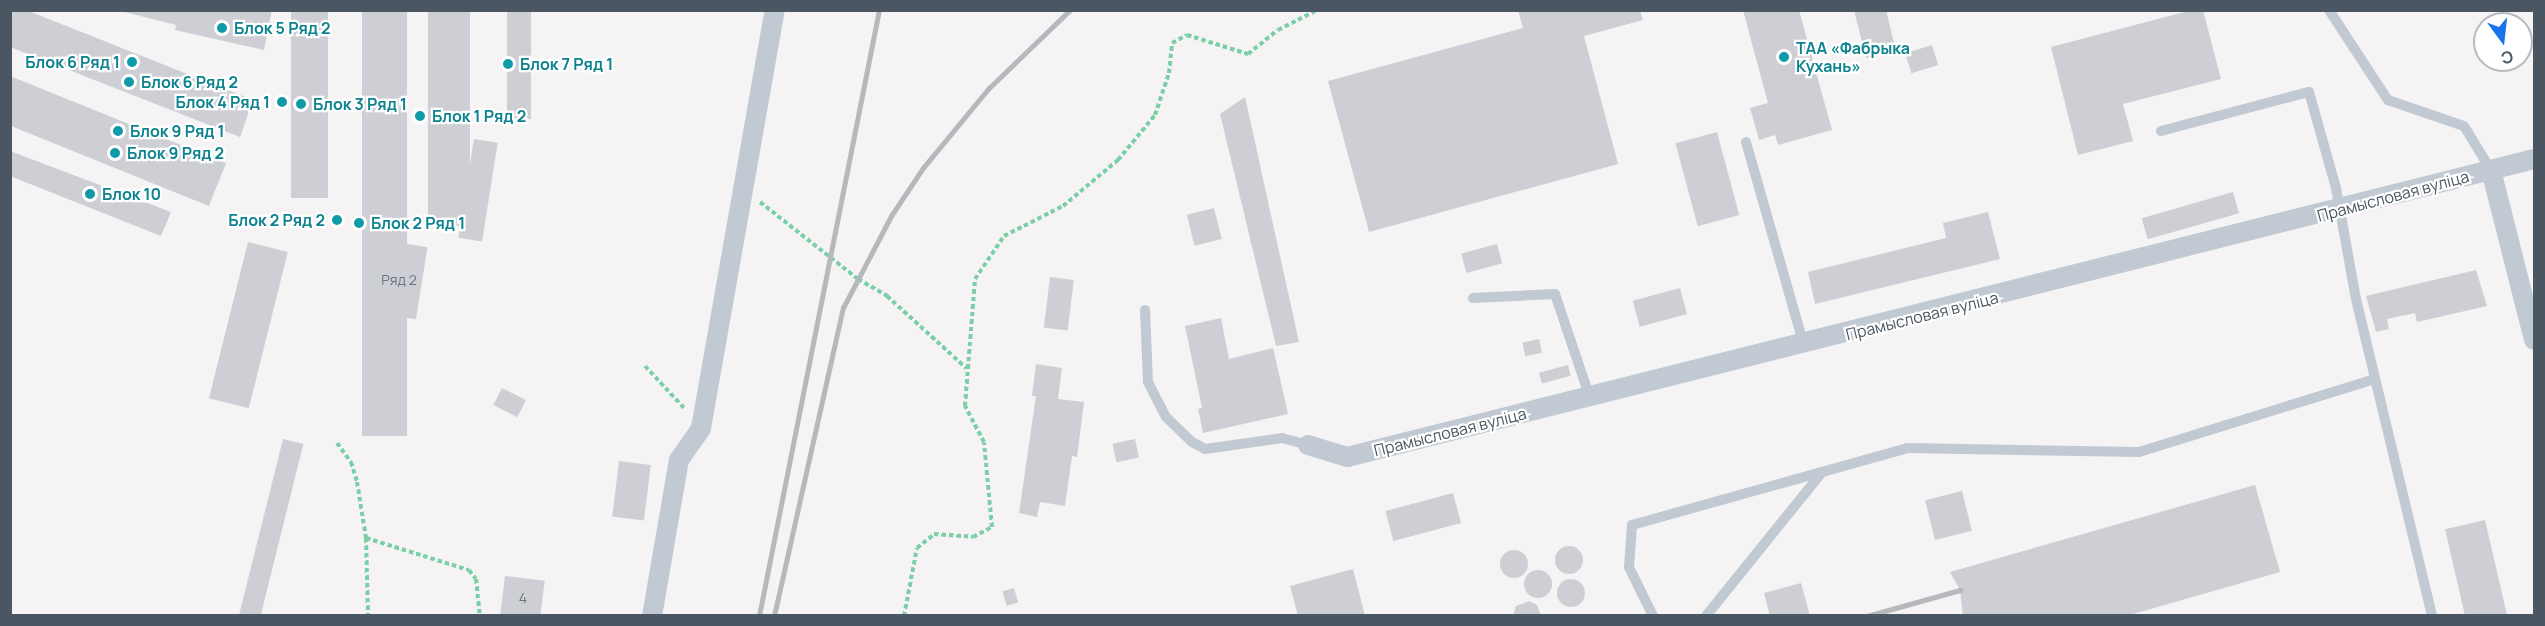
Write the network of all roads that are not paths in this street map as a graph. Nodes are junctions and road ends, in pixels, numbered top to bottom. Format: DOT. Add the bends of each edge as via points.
graph roads {
  1 [pos="775,10"];
  2 [pos="2329,10"];
  3 [pos="2161,131"];
  4 [pos="1746,142"];
  5 [pos="2535,159"];
  6 [pos="2491,170"];
  7 [pos="2341,210"];
  8 [pos="1473,298"];
  9 [pos="1145,310"];
  10 [pos="2535,340"];
  11 [pos="1804,345"];
  12 [pos="2375,379"];
  13 [pos="1590,398"];
  14 [pos="1308,445"];
  15 [pos="1822,472"];
  16 [pos="652,615"];
  17 [pos="1653,615"];
  18 [pos="1706,615"];
  19 [pos="2432,615"];
  1 -- 16 [label="street" via="701,428 679,460"];
  2 -- 6 [label="lane" via="2388,100 2464,126"];
  3 -- 7 [label="lane" via="2309,92"];
  4 -- 11 [label="lane"];
  5 -- 6 [label="street, Прамысловая вуліца"];
  6 -- 7 [label="street, Прамысловая вуліца"];
  6 -- 10 [label="street"];
  7 -- 11 [label="street, Прамысловая вуліца"];
  7 -- 12 [label="lane"];
  8 -- 13 [label="lane" via="1555,294"];
  9 -- 14 [label="lane" via="1148,382 1166,417 1192,442 1205,450 1282,438"];
  11 -- 13 [label="street, Прамысловая вуліца"];
  12 -- 15 [label="lane" via="2139,452 1907,448"];
  12 -- 19 [label="lane"];
  13 -- 14 [label="street, Прамысловая вуліца" via="1347,457"];
  15 -- 17 [label="lane" via="1632,525 1629,567"];
  15 -- 18 [label="lane"];
}
